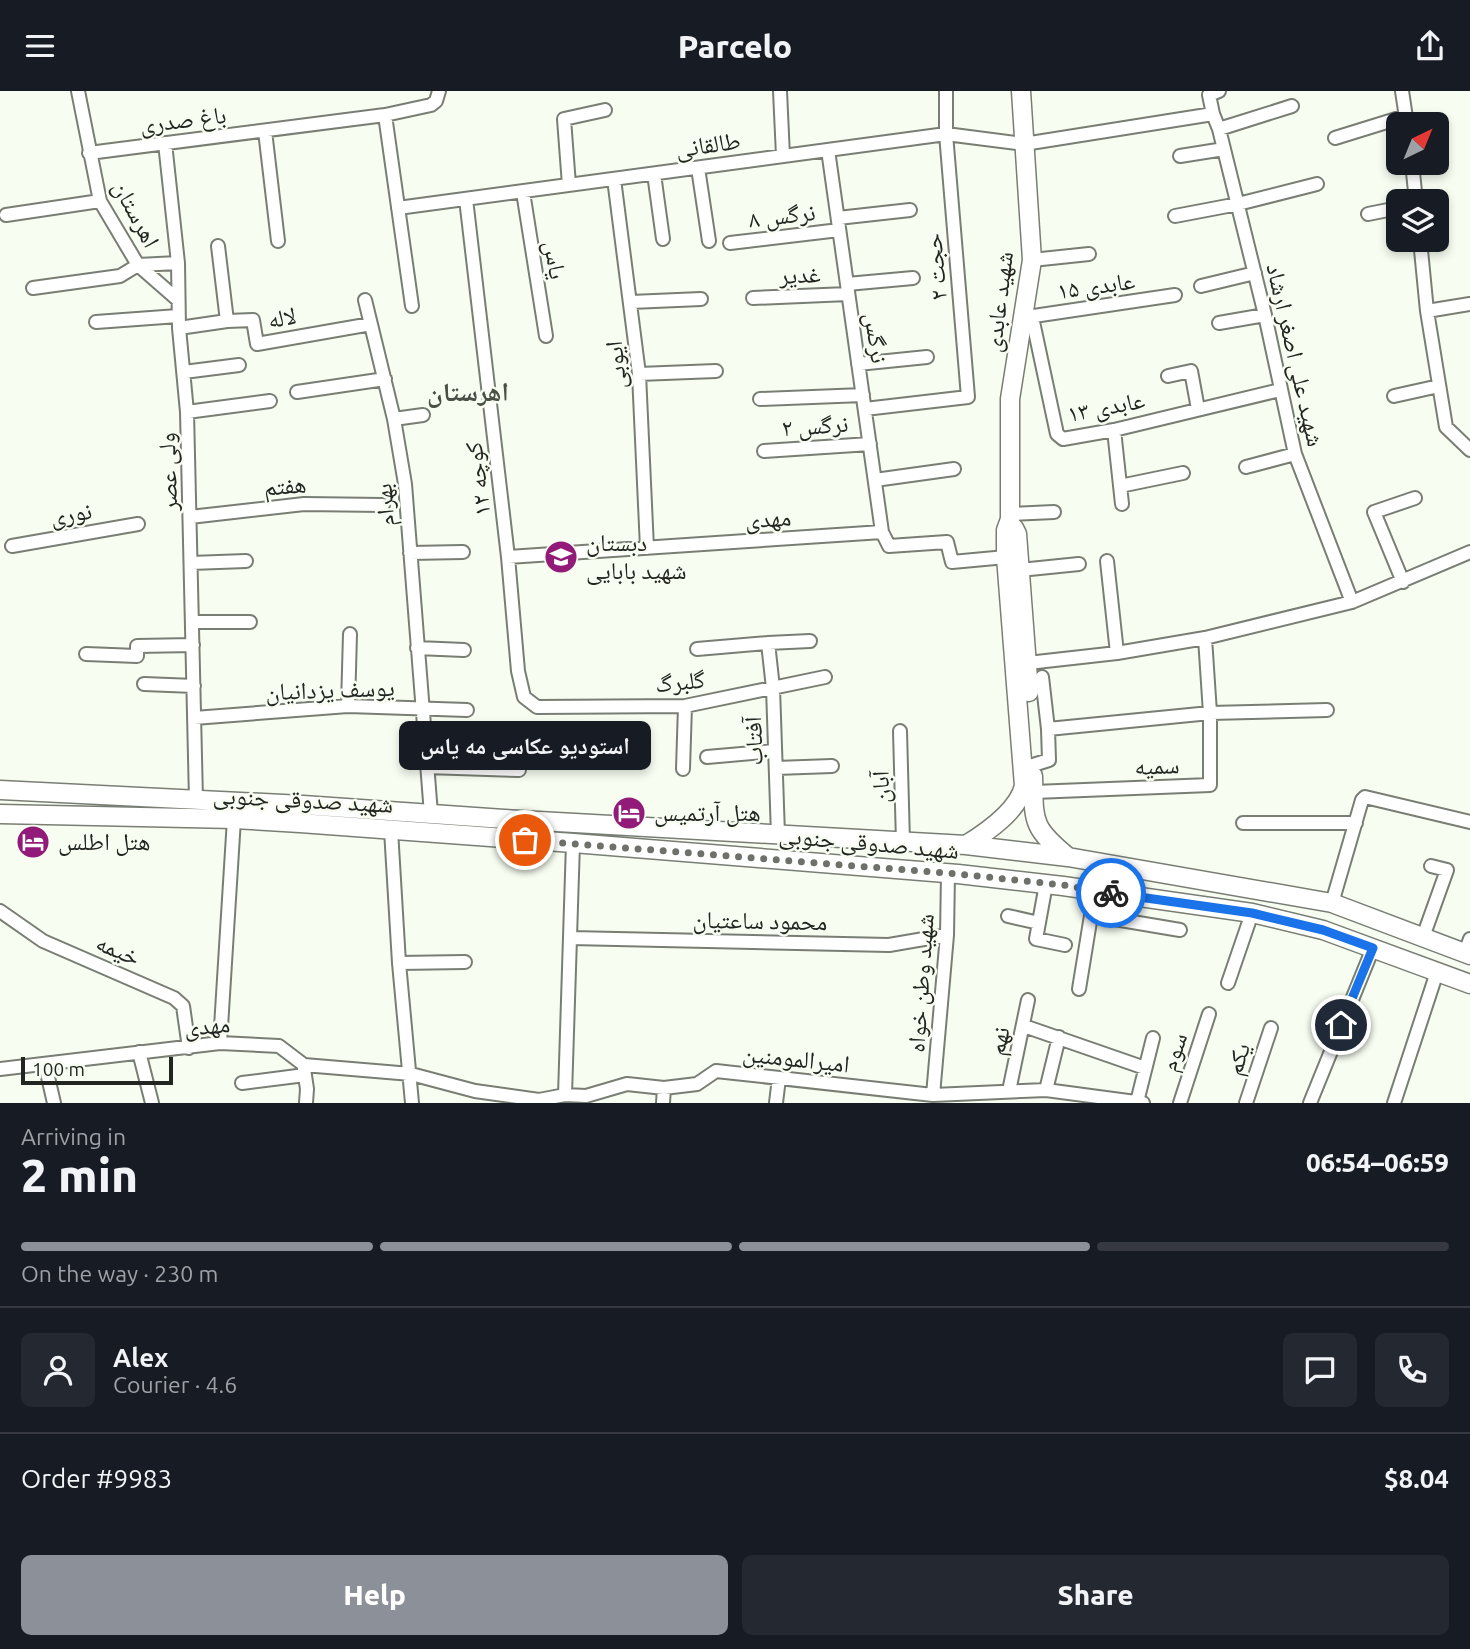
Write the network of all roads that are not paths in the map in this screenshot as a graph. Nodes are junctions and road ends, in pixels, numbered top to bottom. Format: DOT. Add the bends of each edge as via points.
graph roads {
  1 [pos="78,91"];
  2 [pos="439,91"];
  3 [pos="780,91"];
  4 [pos="946,91"];
  5 [pos="1021,91"];
  6 [pos="1219,91"];
  7 [pos="1402,91"];
  8 [pos="1292,106"];
  9 [pos="605,110"];
  10 [pos="1405,112"];
  11 [pos="1213,114"];
  12 [pos="385,115"];
  13 [pos="1386,125"];
  14 [pos="1219,129"];
  15 [pos="265,131"];
  16 [pos="946,134"];
  17 [pos="1335,138"];
  18 [pos="165,143"];
  19 [pos="1024,144"];
  20 [pos="1224,149"];
  21 [pos="828,150"];
  22 [pos="89,153"];
  23 [pos="783,156"];
  24 [pos="1180,156"];
  25 [pos="698,168"];
  26 [pos="654,174"];
  27 [pos="614,179"];
  28 [pos="1317,184"];
  29 [pos="569,185"];
  30 [pos="523,191"];
  31 [pos="466,199"];
  32 [pos="100,201"];
  33 [pos="1238,204"];
  34 [pos="398,208"];
  35 [pos="911,210"];
  36 [pos="1386,210"];
  37 [pos="1368,214"];
  38 [pos="6,215"];
  39 [pos="1175,216"];
  40 [pos="838,224"];
  41 [pos="663,239"];
  42 [pos="278,241"];
  43 [pos="709,241"];
  44 [pos="730,243"];
  45 [pos="218,246"];
  46 [pos="1421,252"];
  47 [pos="1089,254"];
  48 [pos="1032,260"];
  49 [pos="178,263"];
  50 [pos="138,265"];
  51 [pos="1255,273"];
  52 [pos="913,278"];
  53 [pos="1201,286"];
  54 [pos="33,288"];
  55 [pos="848,289"];
  56 [pos="1175,295"];
  57 [pos="753,298"];
  58 [pos="701,299"];
  59 [pos="178,300"];
  60 [pos="365,300"];
  61 [pos="631,302"];
  62 [pos="1470,304"];
  63 [pos="412,306"];
  64 [pos="1427,310"];
  65 [pos="1265,315"];
  66 [pos="1027,317"];
  67 [pos="227,321"];
  68 [pos="96,322"];
  69 [pos="179,322"];
  70 [pos="1219,323"];
  71 [pos="371,324"];
  72 [pos="546,336"];
  73 [pos="927,357"];
  74 [pos="858,364"];
  75 [pos="239,365"];
  76 [pos="716,370"];
  77 [pos="184,372"];
  78 [pos="639,373"];
  79 [pos="1168,376"];
  80 [pos="385,379"];
  81 [pos="1439,386"];
  82 [pos="1280,390"];
  83 [pos="297,392"];
  84 [pos="863,395"];
  85 [pos="1394,396"];
  86 [pos="760,399"];
  87 [pos="270,401"];
  88 [pos="865,409"];
  89 [pos="1198,409"];
  90 [pos="187,412"];
  91 [pos="423,415"];
  92 [pos="394,419"];
  93 [pos="1114,430"];
  94 [pos="870,444"];
  95 [pos="1470,450"];
  96 [pos="764,451"];
  97 [pos="1295,454"];
  98 [pos="1246,467"];
  99 [pos="954,469"];
  100 [pos="1183,473"];
  101 [pos="875,480"];
  102 [pos="1120,486"];
  103 [pos="1415,498"];
  104 [pos="1122,504"];
  105 [pos="383,505"];
  106 [pos="1054,512"];
  107 [pos="190,517"];
  108 [pos="1010,517"];
  109 [pos="138,524"];
  110 [pos="882,532"];
  111 [pos="12,546"];
  112 [pos="647,548"];
  113 [pos="463,552"];
  114 [pos="1470,552"];
  115 [pos="410,553"];
  116 [pos="508,557"];
  117 [pos="1006,557"];
  118 [pos="246,561"];
  119 [pos="1107,562"];
  120 [pos="191,563"];
  121 [pos="1079,563"];
  122 [pos="1020,570"];
  123 [pos="1403,582"];
  124 [pos="1352,602"];
  125 [pos="192,622"];
  126 [pos="250,622"];
  127 [pos="349,634"];
  128 [pos="1205,638"];
  129 [pos="810,641"];
  130 [pos="768,643"];
  131 [pos="193,645"];
  132 [pos="416,649"];
  133 [pos="697,649"];
  134 [pos="464,650"];
  135 [pos="1117,653"];
  136 [pos="86,654"];
  137 [pos="1021,664"];
  138 [pos="825,677"];
  139 [pos="1042,677"];
  140 [pos="144,684"];
  141 [pos="194,686"];
  142 [pos="773,688"];
  143 [pos="348,706"];
  144 [pos="685,706"];
  145 [pos="537,707"];
  146 [pos="422,709"];
  147 [pos="467,710"];
  148 [pos="1327,710"];
  149 [pos="1210,713"];
  150 [pos="194,718"];
  151 [pos="1048,729"];
  152 [pos="900,731"];
  153 [pos="775,751"];
  154 [pos="707,757"];
  155 [pos="1033,765"];
  156 [pos="832,766"];
  157 [pos="427,768"];
  158 [pos="776,768"];
  159 [pos="683,769"];
  160 [pos="519,770"];
  161 [pos="0,790"];
  162 [pos="1034,792"];
  163 [pos="196,800"];
  164 [pos="0,814"];
  165 [pos="431,814"];
  166 [pos="504,819"];
  167 [pos="234,820"];
  168 [pos="1470,822"];
  169 [pos="1243,823"];
  170 [pos="1356,823"];
  171 [pos="391,830"];
  172 [pos="778,835"];
  173 [pos="502,838"];
  174 [pos="904,842"];
  175 [pos="573,843"];
  176 [pos="966,845"];
  177 [pos="1068,857"];
  178 [pos="1431,866"];
  179 [pos="948,874"];
  180 [pos="1046,884"];
  181 [pos="1095,891"];
  182 [pos="1332,903"];
  183 [pos="0,911"];
  184 [pos="1252,913"];
  185 [pos="1091,915"];
  186 [pos="1008,916"];
  187 [pos="1039,923"];
  188 [pos="1180,929"];
  189 [pos="947,935"];
  190 [pos="1423,937"];
  191 [pos="572,938"];
  192 [pos="1065,945"];
  193 [pos="1373,948"];
  194 [pos="1468,949"];
  195 [pos="465,962"];
  196 [pos="399,963"];
  197 [pos="1437,972"];
  198 [pos="1228,983"];
  199 [pos="1470,984"];
  200 [pos="1079,989"];
  201 [pos="1028,1000"];
  202 [pos="1209,1014"];
  203 [pos="1024,1026"];
  204 [pos="1271,1028"];
  205 [pos="1059,1037"];
  206 [pos="1153,1038"];
  207 [pos="220,1043"];
  208 [pos="189,1048"];
  209 [pos="139,1052"];
  210 [pos="45,1064"];
  211 [pos="1145,1067"];
  212 [pos="0,1069"];
  213 [pos="304,1070"];
  214 [pos="411,1074"];
  215 [pos="779,1078"];
  216 [pos="242,1083"];
  217 [pos="664,1088"];
  218 [pos="1046,1090"];
  219 [pos="1009,1091"];
  220 [pos="565,1095"];
  221 [pos="933,1095"];
  222 [pos="587,1100"];
  223 [pos="949,1100"];
  224 [pos="539,1101"];
  225 [pos="1104,1101"];
  226 [pos="1140,1102"];
  227 [pos="54,1103"];
  228 [pos="152,1103"];
  229 [pos="306,1103"];
  230 [pos="412,1103"];
  231 [pos="663,1103"];
  232 [pos="776,1103"];
  233 [pos="1180,1103"];
  234 [pos="1246,1103"];
  235 [pos="1310,1103"];
  236 [pos="1394,1103"];
  1 -- 22 [label="street, اهرستان"];
  2 -- 12 [label="street, باغ صدری" via="431,105"];
  3 -- 23 [label="street"];
  4 -- 16 [label="street, حجت ۲"];
  5 -- 19 [label="main road, شهید عابدی"];
  6 -- 11 [label="street" via="1209,95"];
  7 -- 10 [label="street"];
  8 -- 14 [label="street"];
  9 -- 29 [label="street" via="564,120"];
  11 -- 14 [label="street, شهید علی اصغر ارشاد"];
  11 -- 19 [label="street, طالقانی"];
  12 -- 15 [label="street, باغ صدری"];
  12 -- 34 [label="street"];
  13 -- 17 [label="street"];
  14 -- 20 [label="street, شهید علی اصغر ارشاد"];
  15 -- 18 [label="street, باغ صدری"];
  15 -- 42 [label="street"];
  16 -- 19 [label="street, طالقانی"];
  16 -- 21 [label="street, طالقانی"];
  16 -- 88 [label="street, حجت ۲" via="968,397"];
  18 -- 22 [label="street, باغ صدری"];
  18 -- 49 [label="street, ولی عصر"];
  19 -- 48 [label="main road, شهید عابدی"];
  20 -- 24 [label="street"];
  20 -- 33 [label="street, شهید علی اصغر ارشاد"];
  21 -- 23 [label="street, طالقانی"];
  21 -- 40 [label="street, نرگس"];
  22 -- 32 [label="street, اهرستان"];
  23 -- 25 [label="street, طالقانی"];
  25 -- 26 [label="street, طالقانی"];
  25 -- 43 [label="street"];
  26 -- 27 [label="street, طالقانی"];
  26 -- 41 [label="street"];
  27 -- 29 [label="street, طالقانی"];
  27 -- 61 [label="street, ایوبی"];
  28 -- 33 [label="street"];
  29 -- 30 [label="street, طالقانی"];
  30 -- 31 [label="street, طالقانی"];
  30 -- 72 [label="street, یاس"];
  31 -- 34 [label="street, طالقانی"];
  31 -- 116 [label="street, کوچه ۱۲"];
  32 -- 38 [label="street"];
  32 -- 50 [label="street, اهرستان"];
  33 -- 39 [label="street"];
  33 -- 51 [label="street, شهید علی اصغر ارشاد"];
  34 -- 63 [label="street"];
  35 -- 40 [label="street, نرگس ۸"];
  36 -- 37 [label="street"];
  40 -- 44 [label="street, نرگس ۸"];
  40 -- 55 [label="street, نرگس"];
  45 -- 67 [label="street"];
  46 -- 64 [label="street"];
  47 -- 48 [label="street"];
  48 -- 66 [label="main road, شهید عابدی"];
  49 -- 50 [label="street"];
  49 -- 59 [label="street, ولی عصر"];
  50 -- 54 [label="street" via="120,276"];
  50 -- 59 [label="street, اهرستان"];
  51 -- 53 [label="street"];
  51 -- 65 [label="street, شهید علی اصغر ارشاد"];
  52 -- 55 [label="street, غدیر"];
  55 -- 57 [label="street, غدیر"];
  55 -- 74 [label="street, نرگس"];
  56 -- 66 [label="street, عابدی ۱۵"];
  58 -- 61 [label="street"];
  59 -- 69 [label="street, ولی عصر"];
  60 -- 71 [label="street, بهرام"];
  61 -- 78 [label="street, ایوبی"];
  62 -- 64 [label="street"];
  64 -- 81 [label="street"];
  65 -- 70 [label="street"];
  65 -- 82 [label="street, شهید علی اصغر ارشاد"];
  66 -- 93 [label="street, عابدی ۱۳" via="1057,434 1063,439"];
  66 -- 108 [label="main road, شهید عابدی" via="1010,399"];
  67 -- 69 [label="street, لاله"];
  67 -- 71 [label="street, لاله" via="253,320 257,344"];
  68 -- 69 [label="street, لاله"];
  69 -- 77 [label="street, ولی عصر"];
  71 -- 80 [label="street, بهرام"];
  73 -- 74 [label="street"];
  74 -- 84 [label="street, نرگس"];
  75 -- 77 [label="street"];
  76 -- 78 [label="street"];
  77 -- 90 [label="street, ولی عصر"];
  78 -- 112 [label="street, ایوبی"];
  79 -- 89 [label="street" via="1192,371"];
  80 -- 83 [label="street"];
  80 -- 92 [label="street, بهرام"];
  81 -- 85 [label="street"];
  81 -- 95 [label="street" via="1446,427"];
  82 -- 89 [label="street, عابدی ۱۳"];
  82 -- 97 [label="street, شهید علی اصغر ارشاد"];
  84 -- 86 [label="street"];
  84 -- 88 [label="street, نرگس"];
  87 -- 90 [label="street"];
  88 -- 94 [label="street, نرگس"];
  89 -- 93 [label="street, عابدی ۱۳"];
  90 -- 107 [label="street, ولی عصر"];
  91 -- 92 [label="street"];
  92 -- 115 [label="street, بهرام"];
  93 -- 102 [label="street"];
  94 -- 96 [label="street, نرگس ۲"];
  94 -- 101 [label="street, نرگس"];
  97 -- 98 [label="street"];
  97 -- 124 [label="street, شهید علی اصغر ارشاد"];
  99 -- 101 [label="street"];
  100 -- 102 [label="street"];
  101 -- 110 [label="street, نرگس"];
  102 -- 104 [label="street"];
  103 -- 123 [label="street" via="1374,512"];
  105 -- 107 [label="street, هفتم" via="304,503"];
  106 -- 108 [label="street"];
  107 -- 120 [label="street, ولی عصر"];
  108 -- 117 [label="main road, شهید عابدی"];
  108 -- 122 [label="main road, شهید عابدی" via="1017,534"];
  109 -- 111 [label="street, نوری"];
  110 -- 112 [label="street, مهدی"];
  110 -- 117 [label="street" via="888,546 947,542 952,562"];
  112 -- 116 [label="street, مهدی"];
  113 -- 115 [label="street"];
  114 -- 123 [label="street"];
  115 -- 132 [label="street, بهرام"];
  116 -- 145 [label="street, کوچه ۱۲" via="518,671 524,697"];
  117 -- 137 [label="main road, شهید عابدی"];
  118 -- 120 [label="street"];
  119 -- 135 [label="street"];
  120 -- 125 [label="street, ولی عصر"];
  121 -- 122 [label="street"];
  122 -- 137 [label="main road, شهید عابدی"];
  123 -- 124 [label="street"];
  124 -- 128 [label="street"];
  125 -- 126 [label="street"];
  125 -- 131 [label="street, ولی عصر"];
  127 -- 143 [label="street"];
  128 -- 135 [label="street"];
  128 -- 149 [label="street"];
  129 -- 130 [label="street"];
  130 -- 133 [label="street"];
  130 -- 142 [label="street, آفتاب"];
  131 -- 136 [label="street" via="137,646 137,656"];
  131 -- 141 [label="street, ولی عصر"];
  132 -- 134 [label="street"];
  132 -- 146 [label="street, بهرام"];
  135 -- 137 [label="street"];
  137 -- 155 [label="main road, شهید عابدی"];
  137 -- 176 [label="main road, شهید عابدی" via="1022,794"];
  138 -- 142 [label="street, گلبرگ"];
  139 -- 151 [label="street"];
  140 -- 141 [label="street"];
  141 -- 150 [label="street, ولی عصر"];
  142 -- 144 [label="street, گلبرگ"];
  142 -- 153 [label="street, آفتاب"];
  143 -- 146 [label="street, یوسف یزدانیان"];
  143 -- 150 [label="street, یوسف یزدانیان"];
  144 -- 145 [label="street, گلبرگ"];
  144 -- 159 [label="street"];
  146 -- 147 [label="street, یوسف یزدانیان"];
  146 -- 157 [label="street, بهرام"];
  148 -- 149 [label="street, سمیه"];
  149 -- 151 [label="street, سمیه"];
  149 -- 162 [label="street, سمیه" via="1210,785"];
  150 -- 163 [label="street, ولی عصر"];
  151 -- 155 [label="street" via="1049,760"];
  152 -- 174 [label="street, آبان"];
  153 -- 154 [label="street"];
  153 -- 158 [label="street, آفتاب"];
  155 -- 162 [label="main road, شهید عابدی"];
  156 -- 158 [label="street"];
  157 -- 160 [label="street"];
  157 -- 165 [label="street, بهرام"];
  158 -- 172 [label="street, آفتاب"];
  161 -- 163 [label="main road, شهید صدوقی جنوبی"];
  162 -- 177 [label="main road, شهید عابدی" via="1038,829"];
  163 -- 165 [label="main road, شهید صدوقی جنوبی"];
  164 -- 167 [label="main road, شهید صدوقی جنوبی"];
  165 -- 166 [label="main road, شهید صدوقی جنوبی"];
  166 -- 172 [label="main road, شهید صدوقی جنوبی"];
  166 -- 173 [label="main road"];
  167 -- 171 [label="main road, شهید صدوقی جنوبی"];
  167 -- 207 [label="street"];
  168 -- 170 [label="street" via="1368,797 1362,800"];
  169 -- 170 [label="street"];
  170 -- 182 [label="street"];
  171 -- 173 [label="main road, شهید صدوقی جنوبی"];
  171 -- 196 [label="street"];
  172 -- 174 [label="main road, شهید صدوقی جنوبی"];
  173 -- 175 [label="main road, شهید صدوقی جنوبی"];
  174 -- 176 [label="main road, شهید صدوقی جنوبی"];
  175 -- 179 [label="main road, شهید صدوقی جنوبی"];
  175 -- 191 [label="street"];
  176 -- 177 [label="main road, شهید صدوقی جنوبی"];
  177 -- 182 [label="main road, شهید صدوقی جنوبی"];
  178 -- 190 [label="street" via="1447,870"];
  179 -- 180 [label="main road, شهید صدوقی جنوبی"];
  179 -- 189 [label="street, شهید وطن خواه"];
  180 -- 181 [label="main road, شهید صدوقی جنوبی"];
  180 -- 187 [label="street"];
  181 -- 184 [label="main road, شهید صدوقی جنوبی"];
  181 -- 185 [label="street"];
  182 -- 190 [label="main road, شهید صدوقی جنوبی"];
  183 -- 208 [label="street, خیمه" via="43,941 174,998 183,1006"];
  184 -- 193 [label="main road, شهید صدوقی جنوبی"];
  184 -- 198 [label="street"];
  185 -- 188 [label="street"];
  185 -- 200 [label="street"];
  186 -- 187 [label="street"];
  187 -- 192 [label="street" via="1037,939"];
  189 -- 191 [label="street, محمود ساعتیان" via="888,945"];
  189 -- 221 [label="street, شهید وطن خواه"];
  190 -- 194 [label="main road, شهید صدوقی جنوبی"];
  191 -- 220 [label="street"];
  193 -- 197 [label="main road, شهید صدوقی جنوبی"];
  193 -- 235 [label="street"];
  195 -- 196 [label="street"];
  196 -- 214 [label="street"];
  197 -- 199 [label="main road, شهید صدوقی جنوبی"];
  197 -- 236 [label="street"];
  201 -- 203 [label="street, نهم"];
  202 -- 233 [label="street, سوم"];
  203 -- 205 [label="street"];
  203 -- 219 [label="street, نهم"];
  204 -- 234 [label="street, یکم"];
  205 -- 211 [label="street"];
  205 -- 218 [label="street"];
  206 -- 211 [label="street"];
  207 -- 208 [label="street, مهدی"];
  207 -- 213 [label="street, مهدی" via="279,1046"];
  208 -- 209 [label="street, مهدی"];
  209 -- 210 [label="street, مهدی"];
  209 -- 228 [label="street"];
  210 -- 212 [label="street, مهدی"];
  210 -- 227 [label="street"];
  211 -- 226 [label="street"];
  213 -- 214 [label="street, مهدی"];
  213 -- 216 [label="street"];
  213 -- 229 [label="street"];
  214 -- 224 [label="street, امیرالمومنین"];
  214 -- 230 [label="street"];
  215 -- 217 [label="street, امیرالمومنین" via="716,1071 697,1084"];
  215 -- 221 [label="street, امیرالمومنین"];
  215 -- 232 [label="street"];
  217 -- 222 [label="street, امیرالمومنین" via="627,1084"];
  217 -- 231 [label="street"];
  218 -- 219 [label="street, امیرالمومنین"];
  218 -- 225 [label="street, امیرالمومنین"];
  219 -- 223 [label="street, امیرالمومنین"];
  220 -- 222 [label="street, امیرالمومنین"];
  220 -- 224 [label="street, امیرالمومنین"];
  221 -- 223 [label="street, امیرالمومنین"];
  225 -- 226 [label="street, امیرالمومنین"];
}
